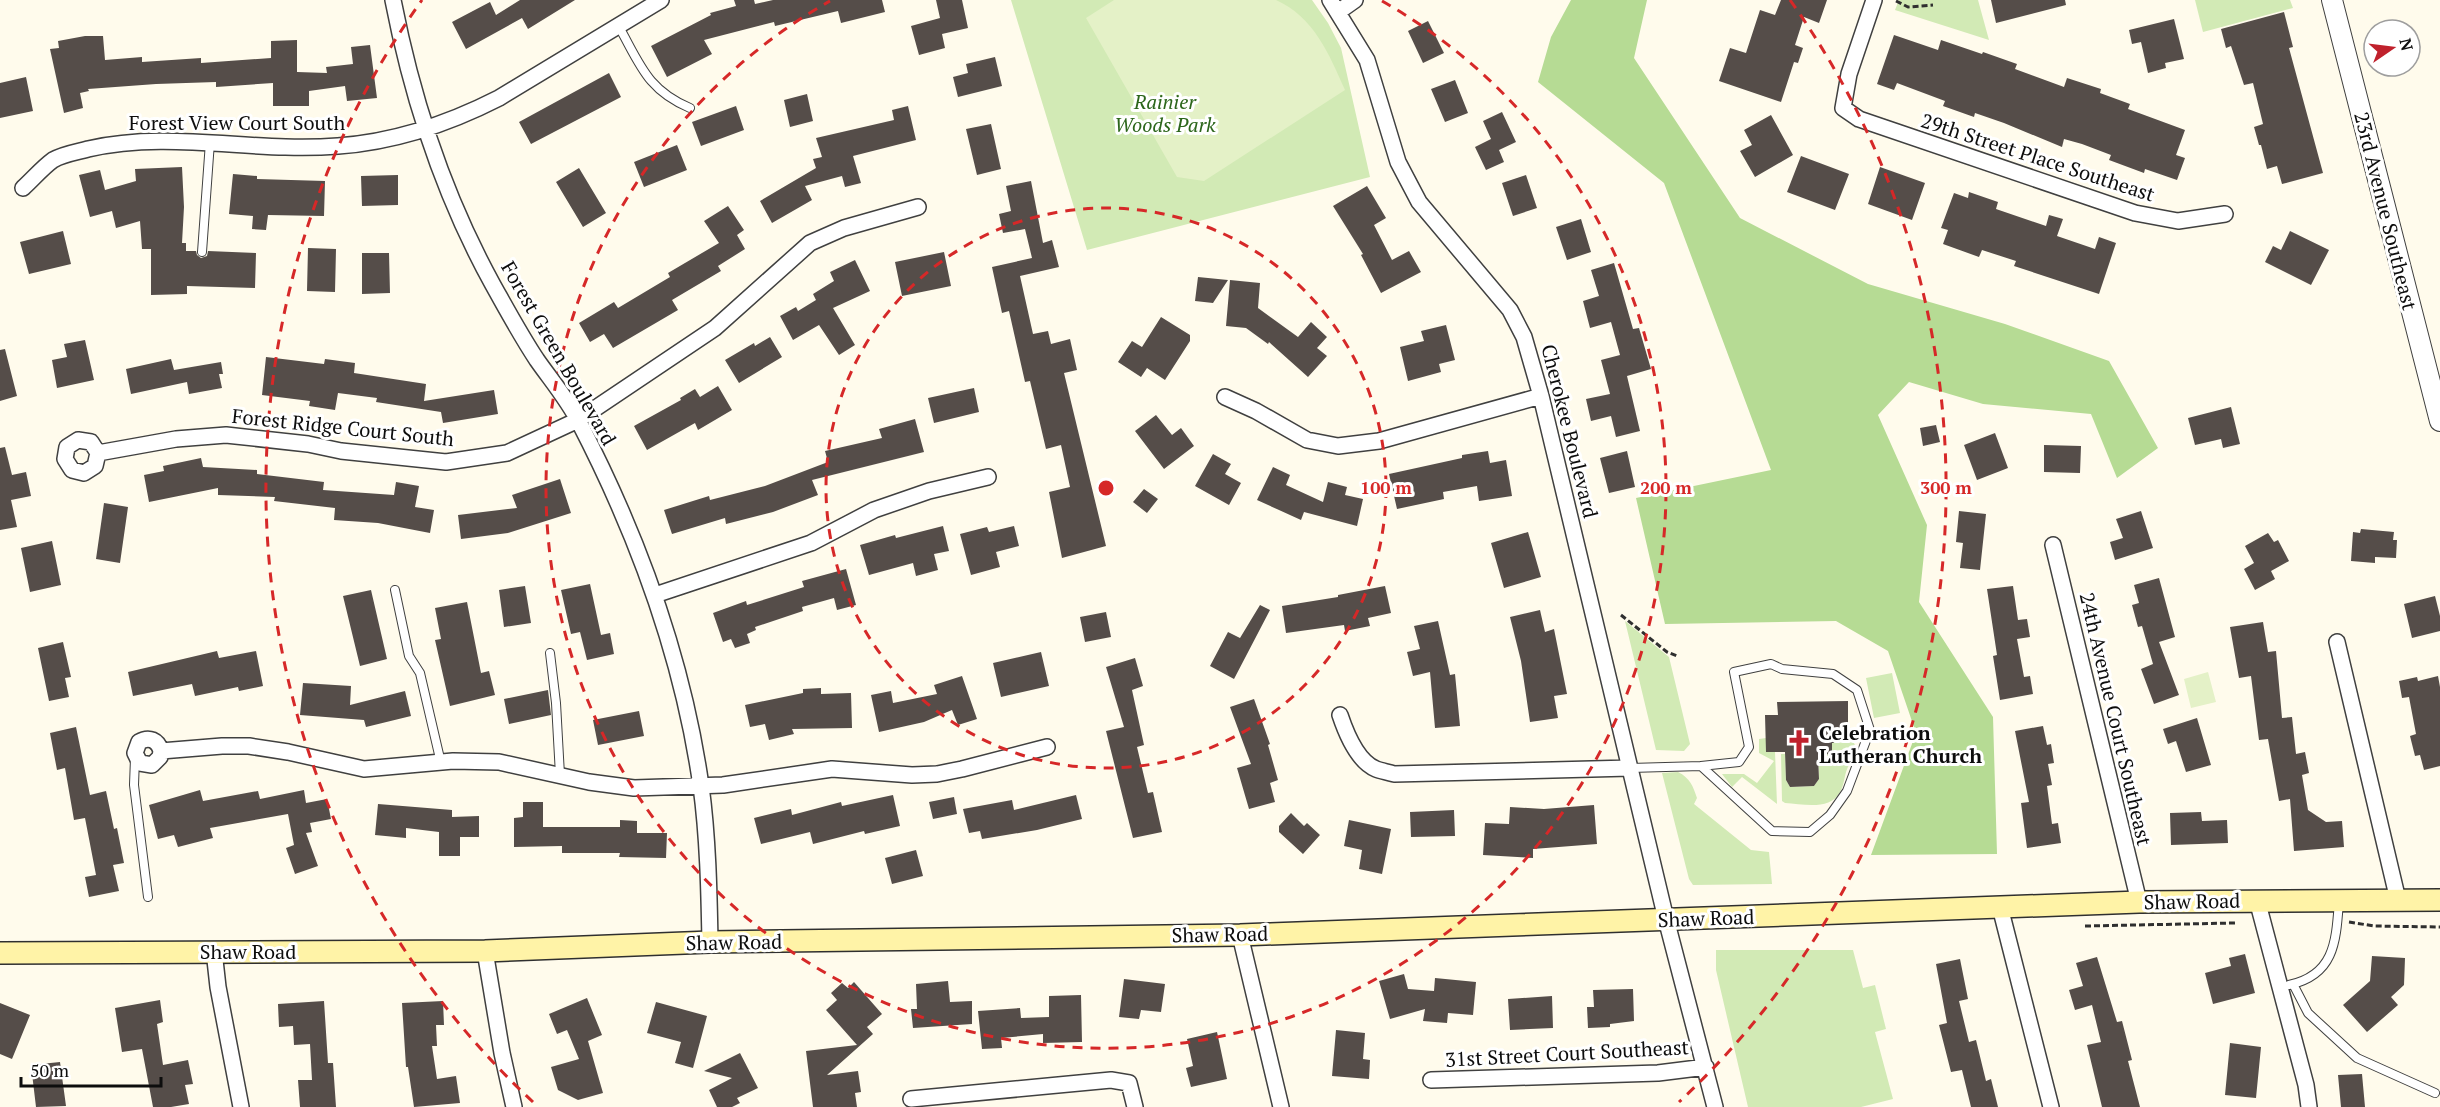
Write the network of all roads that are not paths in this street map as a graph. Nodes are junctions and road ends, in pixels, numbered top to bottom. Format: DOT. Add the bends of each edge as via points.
graph roads {
  1 [pos="393,0"];
  2 [pos="661,0"];
  3 [pos="1354,0"];
  4 [pos="1874,0"];
  5 [pos="2332,0"];
  6 [pos="1334,6"];
  7 [pos="618,25"];
  8 [pos="690,108"];
  9 [pos="427,129"];
  10 [pos="210,142"];
  11 [pos="23,188"];
  12 [pos="918,207"];
  13 [pos="2225,214"];
  14 [pos="202,252"];
  15 [pos="1542,396"];
  16 [pos="1225,398"];
  17 [pos="578,420"];
  18 [pos="2440,421"];
  19 [pos="98,453"];
  20 [pos="988,477"];
  21 [pos="2053,545"];
  22 [pos="395,590"];
  23 [pos="655,595"];
  24 [pos="2337,642"];
  25 [pos="550,653"];
  26 [pos="1340,715"];
  27 [pos="1047,747"];
  28 [pos="135,753"];
  29 [pos="441,763"];
  30 [pos="1701,766"];
  31 [pos="1630,768"];
  32 [pos="560,775"];
  33 [pos="700,785"];
  34 [pos="148,897"];
  35 [pos="2257,900"];
  36 [pos="2398,900"];
  37 [pos="2440,900"];
  38 [pos="2139,902"];
  39 [pos="2000,908"];
  40 [pos="2338,910"];
  41 [pos="1666,919"];
  42 [pos="1240,934"];
  43 [pos="710,942"];
  44 [pos="214,951"];
  45 [pos="485,951"];
  46 [pos="0,953"];
  47 [pos="2287,986"];
  48 [pos="1706,1067"];
  49 [pos="1431,1080"];
  50 [pos="2435,1093"];
  51 [pos="911,1099"];
  52 [pos="241,1107"];
  53 [pos="514,1107"];
  54 [pos="1135,1107"];
  55 [pos="1281,1107"];
  56 [pos="1715,1107"];
  57 [pos="2051,1107"];
  58 [pos="2309,1107"];
  1 -- 9 [label="street, Forest Green Boulevard"];
  2 -- 7 [label="street, Forest View Court South"];
  3 -- 6 [label="street"];
  4 -- 13 [label="street, 29th Street Place Southeast" via="1849,74 1843,108 1874,125 2135,213 2178,221"];
  5 -- 18 [label="street, 23rd Avenue Southeast"];
  6 -- 15 [label="street, Cherokee Boulevard" via="1367,60 1398,162 1419,202 1510,310 1524,337"];
  7 -- 8 [label="lane" via="651,82 665,96"];
  7 -- 9 [label="street, Forest View Court South" via="499,98"];
  9 -- 10 [label="street, Forest View Court South" via="339,146"];
  9 -- 17 [label="street, Forest Green Boulevard" via="492,284"];
  10 -- 11 [label="street, Forest View Court South" via="118,143 74,153 55,159"];
  10 -- 14 [label="lane"];
  12 -- 17 [label="street, Forest Ridge Court South" via="844,228 810,243 715,328"];
  15 -- 16 [label="street" via="1379,441 1338,446 1307,440"];
  15 -- 31 [label="street, Cherokee Boulevard"];
  17 -- 19 [label="street, Forest Ridge Court South" via="507,453 467,461 340,451 226,435 176,439"];
  17 -- 23 [label="street, Forest Green Boulevard"];
  20 -- 23 [label="street" via="874,510 811,543"];
  21 -- 38 [label="street, 24th Avenue Court Southeast"];
  22 -- 29 [label="lane" via="409,656 420,673"];
  23 -- 33 [label="street, Forest Green Boulevard" via="678,670"];
  24 -- 36 [label="street"];
  25 -- 32 [label="lane"];
  26 -- 31 [label="street" via="1358,753 1374,769 1394,774"];
  27 -- 33 [label="street" via="937,774 832,769"];
  28 -- 29 [label="street" via="135,747 144,739 155,741 161,751 249,746 364,769"];
  28 -- 34 [label="lane" via="134,785"];
  29 -- 32 [label="street" via="499,762"];
  30 -- 30 [label="lane" via="1739,762 1749,747 1734,672 1771,664 1782,669 1833,674 1857,690 1870,730 1847,791 1830,815 1810,832 1772,831"];
  30 -- 31 [label="lane"];
  31 -- 41 [label="street, Cherokee Boulevard"];
  32 -- 33 [label="street" via="634,788"];
  33 -- 43 [label="street, Forest Green Boulevard" via="710,881"];
  35 -- 38 [label="main road, Shaw Road"];
  35 -- 40 [label="main road, Shaw Road"];
  35 -- 47 [label="street"];
  36 -- 37 [label="main road, Shaw Road"];
  36 -- 40 [label="main road, Shaw Road"];
  38 -- 39 [label="main road, Shaw Road"];
  39 -- 41 [label="main road, Shaw Road"];
  39 -- 57 [label="street"];
  40 -- 47 [label="lane" via="2336,936 2320,972"];
  41 -- 42 [label="main road, Shaw Road"];
  41 -- 48 [label="street, Cherokee Boulevard"];
  42 -- 43 [label="main road, Shaw Road"];
  42 -- 55 [label="street"];
  43 -- 45 [label="main road, Shaw Road"];
  44 -- 45 [label="main road, Shaw Road"];
  44 -- 46 [label="main road, Shaw Road"];
  44 -- 52 [label="street"];
  45 -- 53 [label="street"];
  47 -- 50 [label="lane" via="2308,1012 2357,1058"];
  47 -- 58 [label="street"];
  48 -- 49 [label="street, 31st Street Court Southeast" via="1658,1073"];
  48 -- 56 [label="street, Cherokee Boulevard"];
  51 -- 54 [label="street" via="1111,1080 1129,1083"];
}
